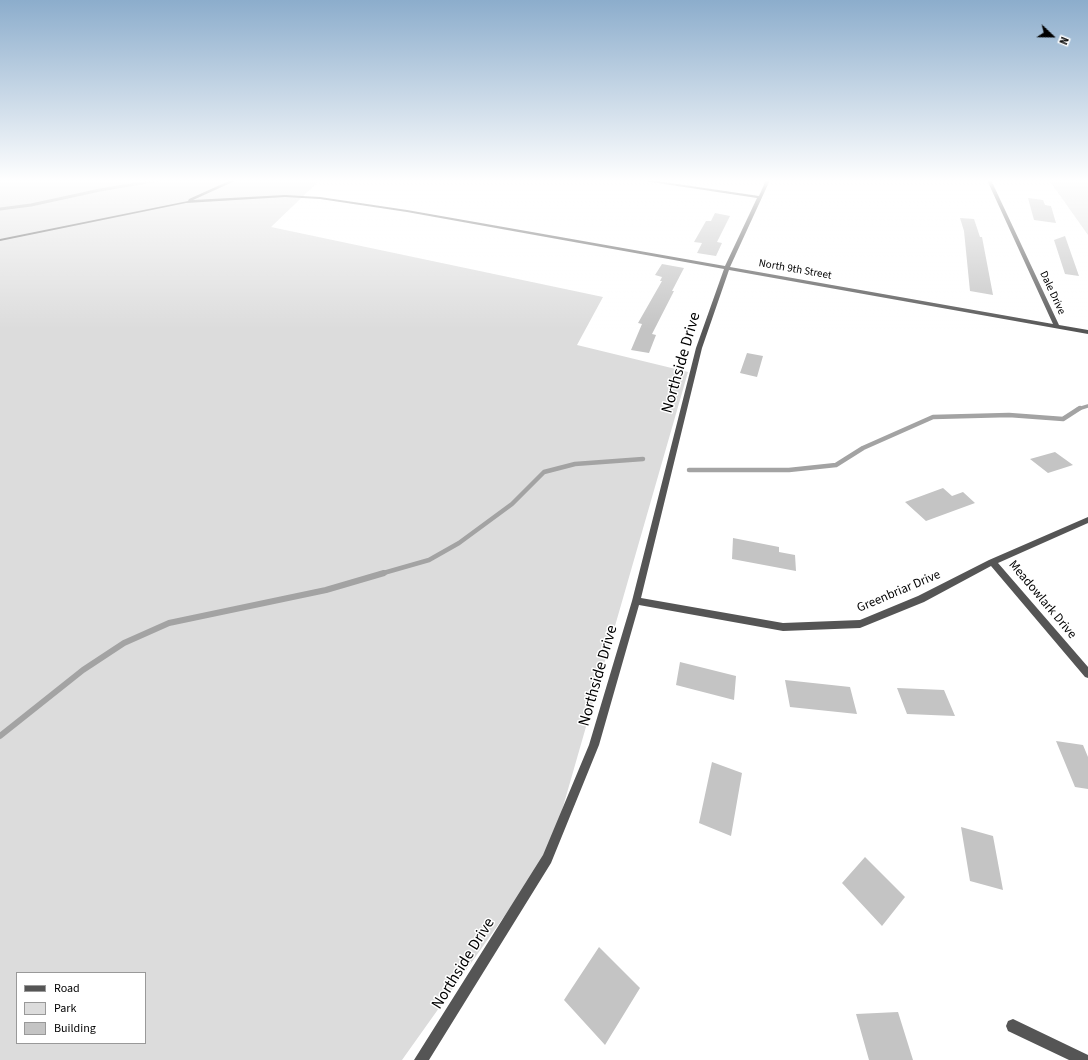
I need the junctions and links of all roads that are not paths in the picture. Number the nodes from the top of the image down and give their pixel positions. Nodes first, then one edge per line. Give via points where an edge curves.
1 (52, 229) edge
2 (512, 229) edge
3 (744, 229) edge
4 (1012, 229) edge
5 (0, 240) edge
6 (726, 267) junction
7 (1057, 327) junction
8 (1088, 332) edge
9 (1088, 520) edge
10 (992, 562) junction
11 (636, 601) junction
12 (1088, 674) edge
13 (1013, 1026) dead end
14 (421, 1060) edge
15 (1084, 1060) edge

1 - 5 street, North 9th Street
2 - 6 street, North 9th Street
3 - 6 street, Northside Drive
4 - 7 street, Dale Drive
6 - 7 street, North 9th Street
6 - 11 street, Northside Drive via 699,348
7 - 8 street, North 9th Street
9 - 10 street, Greenbriar Drive
10 - 11 street, Greenbriar Drive via 921,599 860,624 783,627
10 - 12 street, Meadowlark Drive
11 - 14 street, Northside Drive via 594,745 547,859
13 - 15 street

